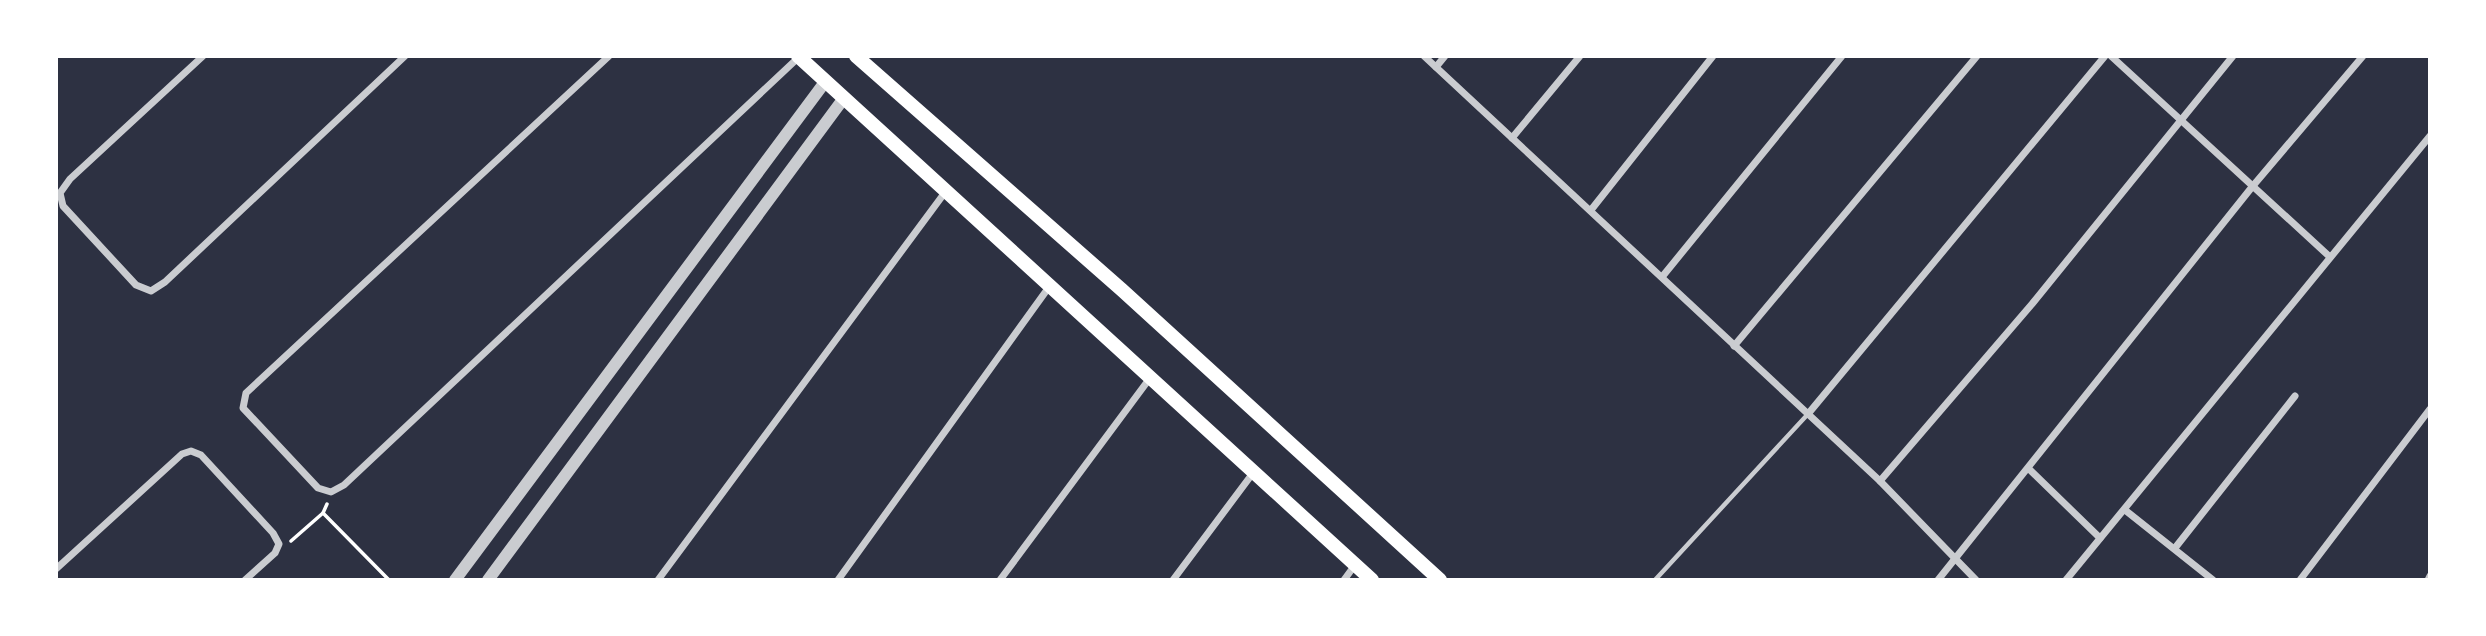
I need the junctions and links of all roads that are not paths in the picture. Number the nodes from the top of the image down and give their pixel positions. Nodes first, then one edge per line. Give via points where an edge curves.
1 (203, 56) edge
2 (405, 56) edge
3 (609, 56) edge
4 (798, 56) edge
5 (856, 56) edge
6 (1424, 56) edge
7 (1445, 56) edge
8 (1580, 56) edge
9 (1713, 56) edge
10 (1842, 56) edge
11 (1977, 56) edge
12 (2105, 56) edge
13 (2111, 56) edge
14 (2233, 56) edge
15 (2363, 56) edge
16 (1436, 67) junction
17 (825, 82) junction
18 (844, 98) junction
19 (2180, 121) junction
20 (2430, 136) edge
21 (1512, 138) junction
22 (2252, 187) junction
23 (946, 191) junction
24 (1591, 210) junction
25 (2330, 257) junction
26 (1662, 277) junction
27 (1049, 287) junction
28 (1734, 346) junction
29 (1150, 378) junction
30 (2295, 397) dead end
31 (2430, 410) edge
32 (1808, 414) junction
33 (2029, 469) junction
34 (1253, 473) junction
35 (1880, 481) junction
36 (2124, 510) junction
37 (2100, 537) junction
38 (2175, 548) junction
39 (1955, 560) junction
40 (1355, 565) junction
41 (56, 569) edge
42 (491, 579) edge
43 (245, 580) edge
44 (455, 580) edge
45 (659, 580) edge
46 (838, 580) edge
47 (1000, 580) edge
48 (1173, 580) edge
49 (1344, 580) edge
50 (1372, 580) edge
51 (1440, 580) edge
52 (1655, 580) edge
53 (1938, 580) edge
54 (1976, 580) edge
55 (2066, 580) edge
56 (2213, 580) edge
57 (2300, 580) edge

1 - 2 street via 69,179 60,193 64,206 136,285 150,291 165,282
3 - 4 street via 246,393 243,408 318,488 331,492 345,485
4 - 17 main road
5 - 51 main road
6 - 16 street
7 - 16 street
8 - 21 street
9 - 24 street
10 - 26 street
11 - 28 street
12 - 32 street
13 - 19 street
14 - 19 street
15 - 22 street
16 - 21 street
17 - 18 main road
17 - 44 street
18 - 23 main road
18 - 42 street
19 - 22 street
19 - 35 street
20 - 25 street
21 - 24 street
22 - 25 street
22 - 33 street
23 - 27 main road
23 - 45 street
24 - 26 street
25 - 36 street
26 - 28 street
27 - 29 main road
27 - 46 street
28 - 32 street
29 - 34 main road
29 - 47 street
30 - 38 street
31 - 57 street
32 - 35 street
32 - 52 lane
33 - 37 street
33 - 39 street
34 - 40 main road
34 - 48 street
35 - 39 street
36 - 37 street
36 - 38 street
37 - 55 street
38 - 56 street
39 - 53 street
39 - 54 street
40 - 49 street
40 - 50 main road
41 - 43 street via 182,454 191,451 201,455 279,544

